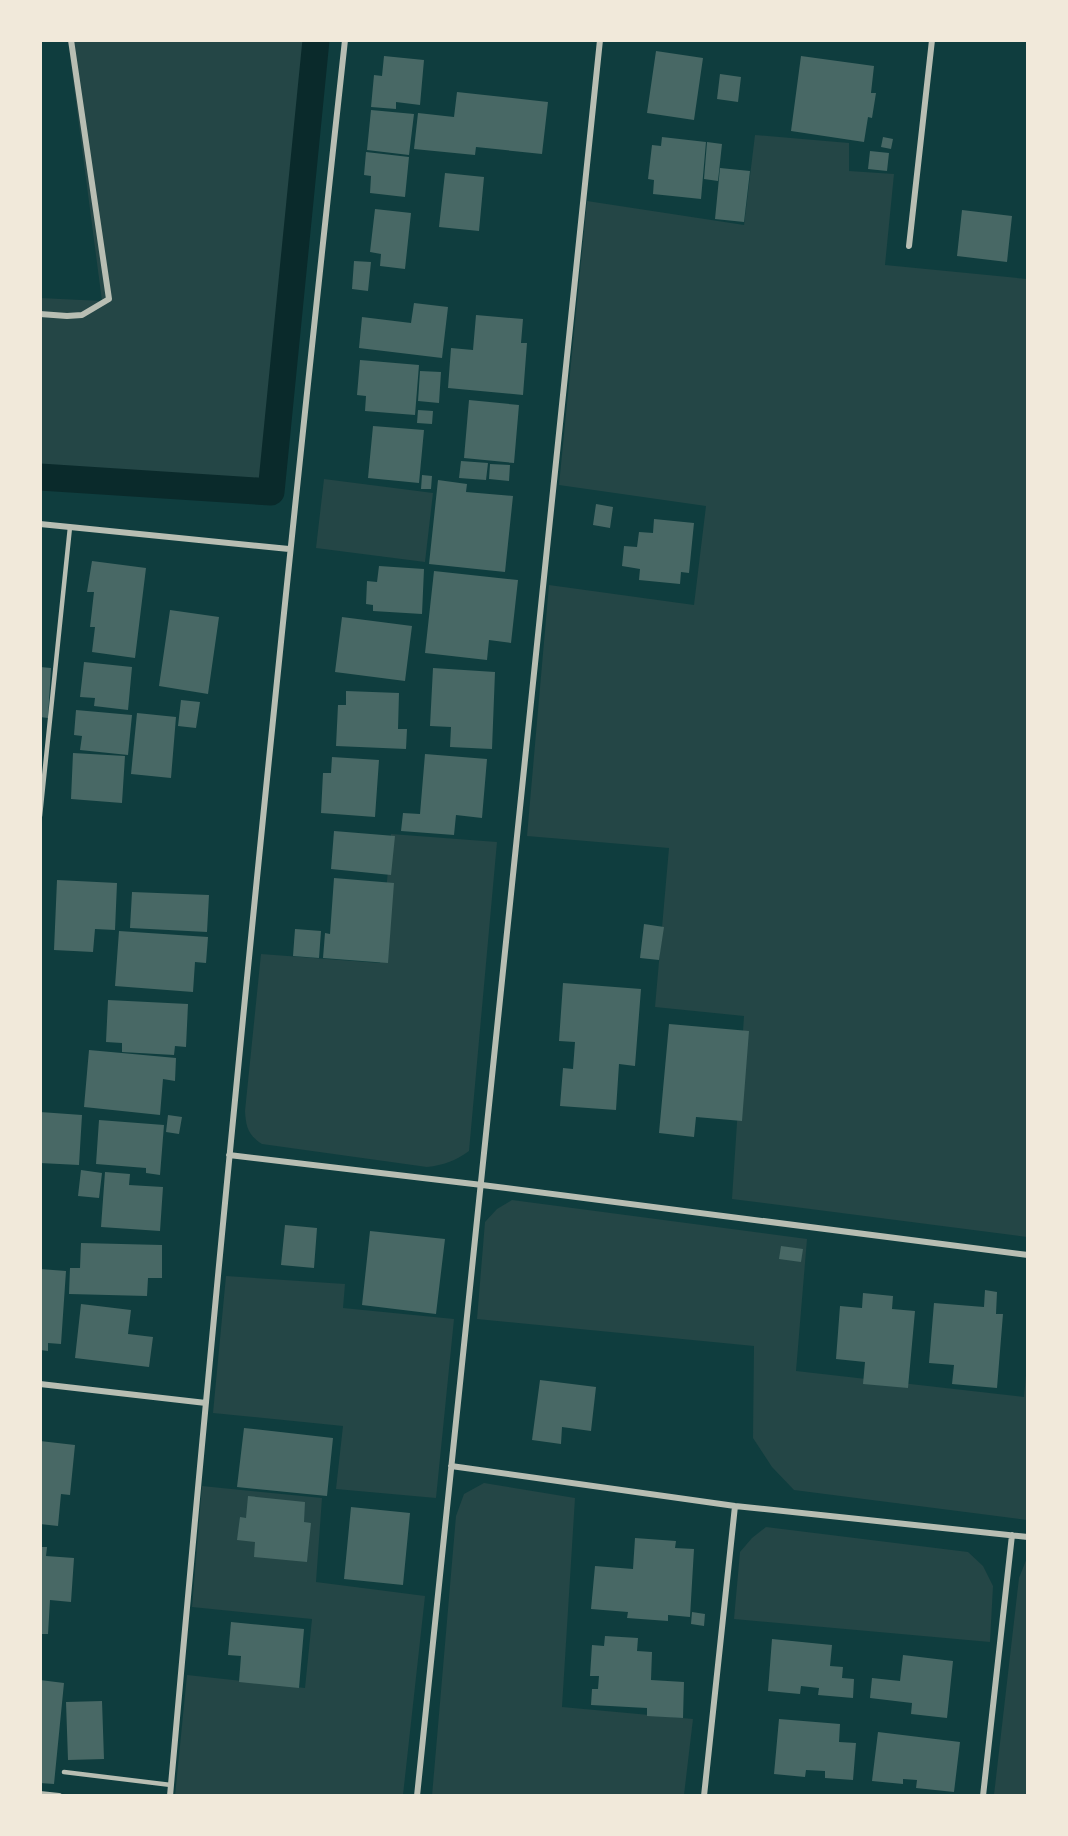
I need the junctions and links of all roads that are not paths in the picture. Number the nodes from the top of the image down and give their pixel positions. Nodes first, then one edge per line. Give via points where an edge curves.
1 (71, 40) edge
2 (345, 40) edge
3 (600, 40) edge
4 (932, 40) edge
5 (909, 246) dead end
6 (40, 314) edge
7 (40, 524) edge
8 (70, 527) junction
9 (290, 549) junction
10 (40, 816) edge
11 (229, 1155) junction
12 (482, 1185) junction
13 (1028, 1255) edge
14 (40, 1384) edge
15 (206, 1403) junction
16 (451, 1466) junction
17 (735, 1506) junction
18 (1012, 1535) junction
19 (1028, 1537) edge
20 (64, 1772) dead end
21 (171, 1785) junction
22 (40, 1794) edge
23 (59, 1796) edge
24 (170, 1796) edge
25 (417, 1796) edge
26 (704, 1796) edge
27 (982, 1796) edge

1 - 6 street via 109,299 82,315
2 - 9 street
3 - 12 street
4 - 5 street
7 - 8 street
8 - 9 street
8 - 10 lane
9 - 11 street
11 - 12 street
11 - 15 street
12 - 13 street
12 - 16 street
14 - 15 street
15 - 21 street
16 - 17 street
16 - 25 street
17 - 18 street
17 - 26 street
18 - 19 street
18 - 27 street
20 - 21 lane
21 - 24 street
22 - 23 street

